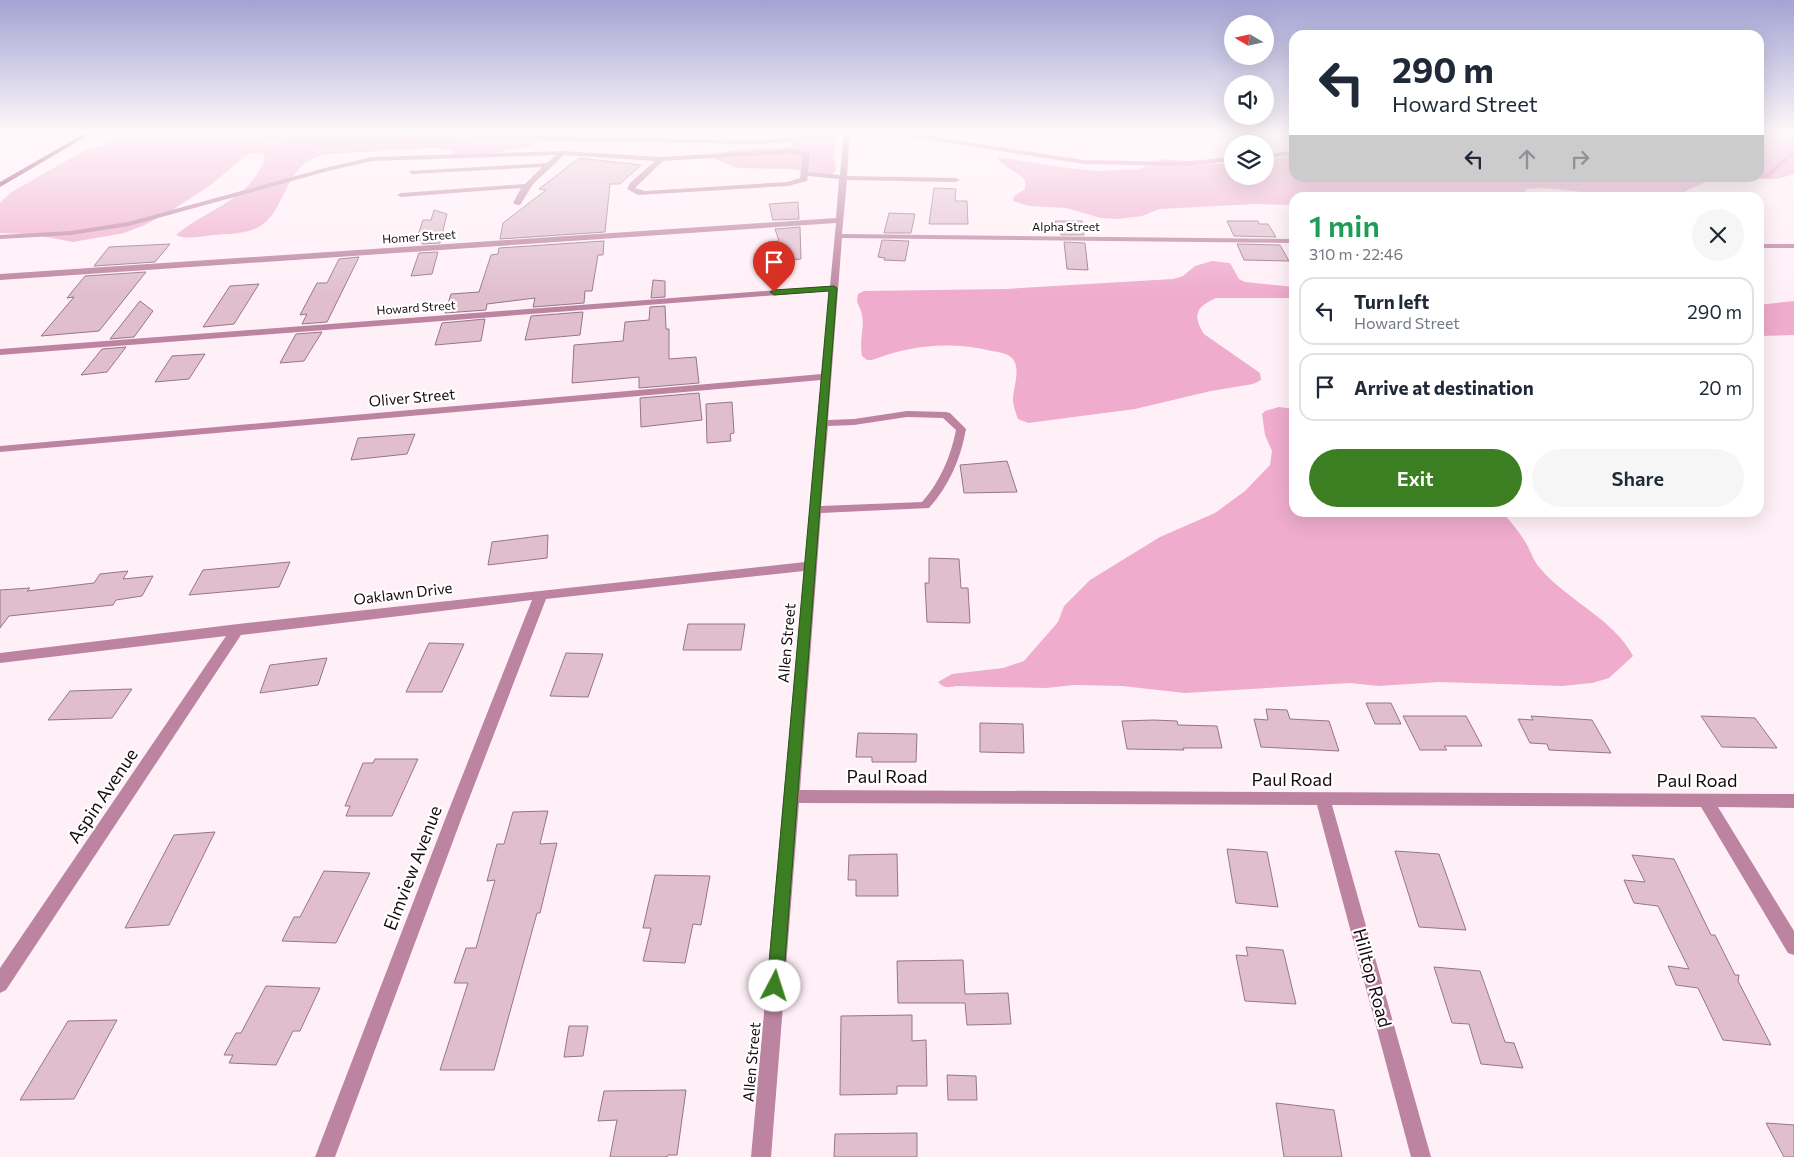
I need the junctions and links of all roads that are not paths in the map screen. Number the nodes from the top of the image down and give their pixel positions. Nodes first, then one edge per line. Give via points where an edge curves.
1 (265, 186) edge
2 (526, 186) joint
3 (632, 186) edge
4 (756, 186) edge
5 (842, 186) edge
6 (401, 195) dead end
7 (517, 203) dead end
8 (840, 220) junction
9 (838, 236) junction
10 (0, 237) edge
11 (1289, 241) edge
12 (1764, 246) edge
13 (1794, 246) edge
14 (0, 277) edge
15 (834, 288) junction
16 (0, 352) edge
17 (826, 377) junction
18 (822, 423) junction
19 (0, 449) edge
20 (815, 510) junction
21 (810, 566) junction
22 (541, 594) junction
23 (238, 630) junction
24 (0, 658) edge
25 (790, 796) junction
26 (1323, 800) junction
27 (1706, 801) junction
28 (1794, 801) edge
29 (1794, 947) edge
30 (0, 984) edge
31 (325, 1157) edge
32 (761, 1157) edge
33 (1421, 1157) edge

1 - 10 street via 129,224 71,233
2 - 6 street
2 - 7 street
3 - 4 street via 633,191 644,193
5 - 8 street, Allen Street
8 - 9 street, Allen Street
8 - 14 street, Homer Street
9 - 11 street, Alpha Street
9 - 15 street, Allen Street
12 - 13 street
15 - 16 street, Howard Street
15 - 17 street, Allen Street
17 - 18 street, Allen Street
17 - 19 street, Oliver Street
18 - 20 street, Allen Street
18 - 20 street via 907,414 946,415 961,429 958,446 939,490 925,505
20 - 21 street, Allen Street
21 - 22 street, Oaklawn Drive
21 - 25 street, Allen Street
22 - 23 street, Oaklawn Drive
22 - 31 street, Elmview Avenue
23 - 24 street, Oaklawn Drive
23 - 30 street, Aspin Avenue
25 - 26 street, Paul Road
25 - 32 street, Allen Street
26 - 27 street, Paul Road
26 - 33 street, Hilltop Road
27 - 28 street, Paul Road
27 - 29 street

